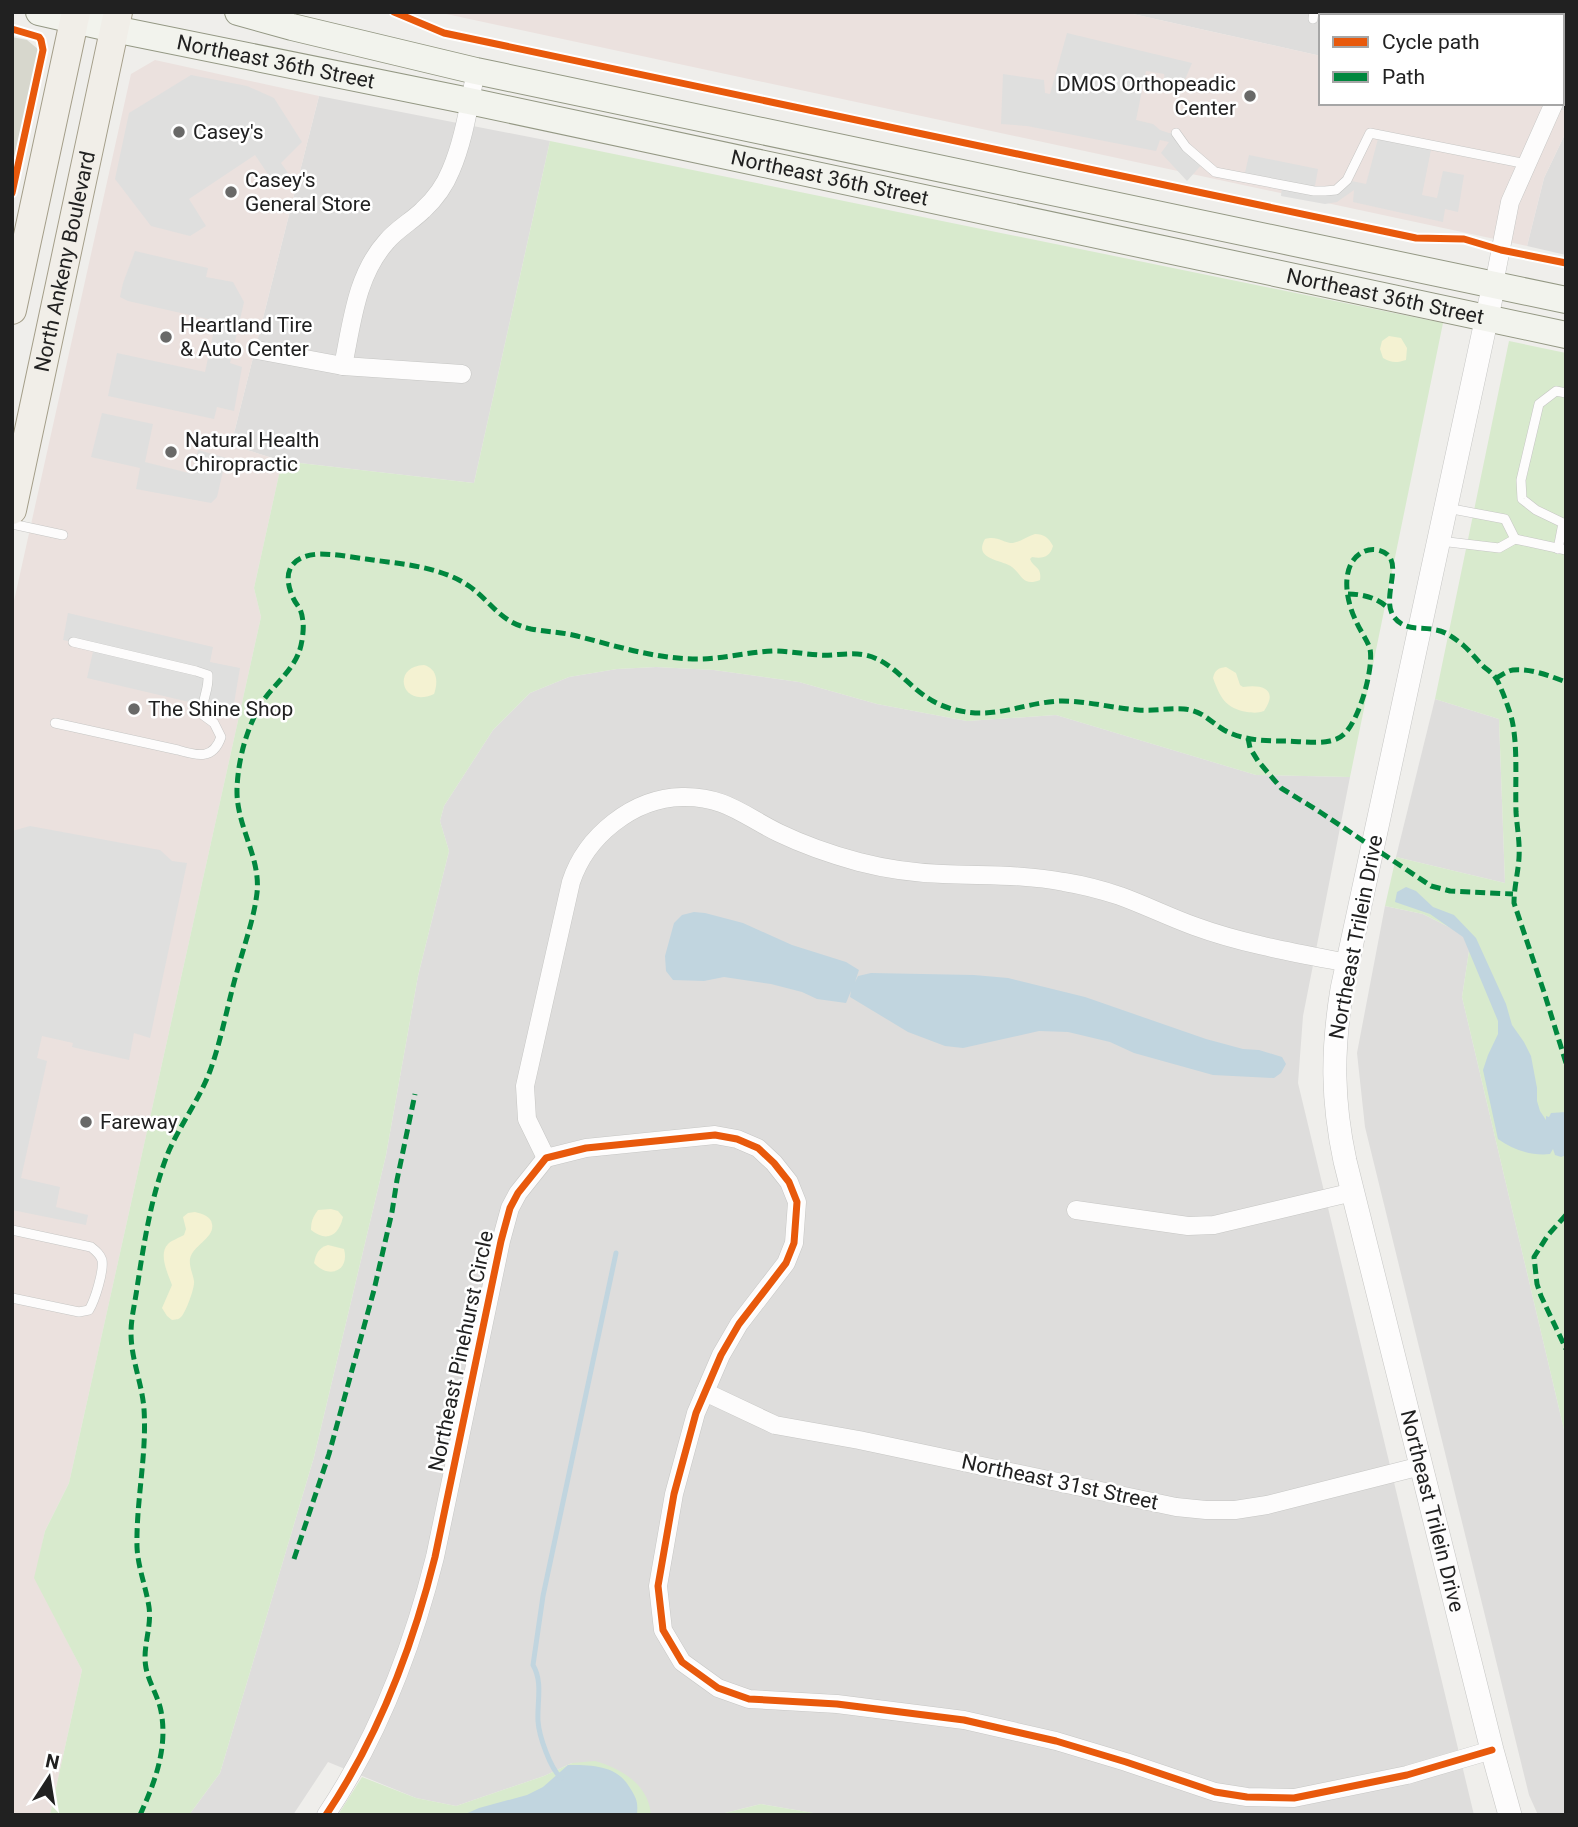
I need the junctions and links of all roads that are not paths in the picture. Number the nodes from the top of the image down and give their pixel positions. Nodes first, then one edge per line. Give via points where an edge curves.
1 (39, 12) edge
2 (238, 12) edge
3 (1561, 12) edge
4 (1566, 15) edge
5 (95, 20) edge
6 (476, 71) junction
7 (470, 101) junction
8 (1553, 105) edge
9 (1176, 133) dead end
10 (1527, 164) junction
11 (1494, 284) junction
12 (1566, 300) edge
13 (12, 310) edge
14 (1486, 318) junction
15 (1566, 335) edge
16 (257, 350) dead end
17 (343, 366) junction
18 (461, 374) dead end
19 (1566, 393) edge
20 (1446, 508) junction
21 (12, 510) edge
22 (12, 524) edge
23 (62, 535) dead end
24 (1515, 539) junction
25 (1438, 541) junction
26 (1562, 549) edge
27 (72, 642) dead end
28 (55, 723) dead end
29 (1348, 964) junction
30 (545, 1158) junction
31 (1353, 1192) junction
32 (1076, 1210) dead end
33 (12, 1230) edge
34 (12, 1298) edge
35 (705, 1392) junction
36 (1421, 1466) junction
37 (1492, 1750) junction
38 (326, 1815) edge
39 (1510, 1815) edge

1 - 5 main road, Northeast 36th Street
2 - 6 main road, Northeast 36th Street
3 - 4 street
5 - 7 main road, Northeast 36th Street
5 - 13 main road, North Ankeny Boulevard
5 - 21 main road, North Ankeny Boulevard
6 - 7 street
6 - 11 main road, Northeast 36th Street
7 - 14 main road, Northeast 36th Street
7 - 17 street via 451,171 438,193 373,258 363,279
8 - 10 street, Northeast Trilein Drive
9 - 10 lane via 1215,172 1314,191 1336,190 1347,180 1370,132
10 - 11 street, Northeast Trilein Drive via 1510,202
11 - 12 main road, Northeast 36th Street
11 - 14 street, Northeast Trilein Drive
14 - 15 main road, Northeast 36th Street
14 - 20 street, Northeast Trilein Drive
16 - 17 street
17 - 18 street
19 - 26 lane via 1556,391 1539,404 1521,480 1522,499 1563,523
20 - 24 lane via 1505,519
20 - 25 street, Northeast Trilein Drive
22 - 23 lane
24 - 25 lane via 1499,548
24 - 26 lane
25 - 29 street, Northeast Trilein Drive
27 - 28 lane via 208,675 203,715 221,737 210,754 195,755
29 - 30 street via 1231,938 1085,886 1022,875 941,874 877,866 780,833 718,801 657,800 620,818 594,840 571,881 525,1086 527,1119
29 - 31 street, Northeast Trilein Drive via 1334,1072 1339,1133
30 - 35 street via 586,1148 715,1135 758,1148 789,1182 797,1202 794,1243 786,1263 738,1324
30 - 38 street, Northeast Pinehurst Circle via 510,1208 435,1558 412,1640 361,1758
31 - 32 street via 1214,1225 1188,1226
31 - 36 street, Northeast Trilein Drive
33 - 34 lane via 91,1247 102,1262 89,1310 79,1312
35 - 36 street, Northeast 31st Street via 775,1425 1176,1507 1235,1510 1267,1505
35 - 37 street via 674,1494 658,1586 663,1629 682,1662 718,1688 749,1699 964,1720 1056,1741 1215,1793 1247,1797 1294,1798 1407,1775
36 - 37 street, Northeast Trilein Drive
37 - 39 street, Northeast Trilein Drive

